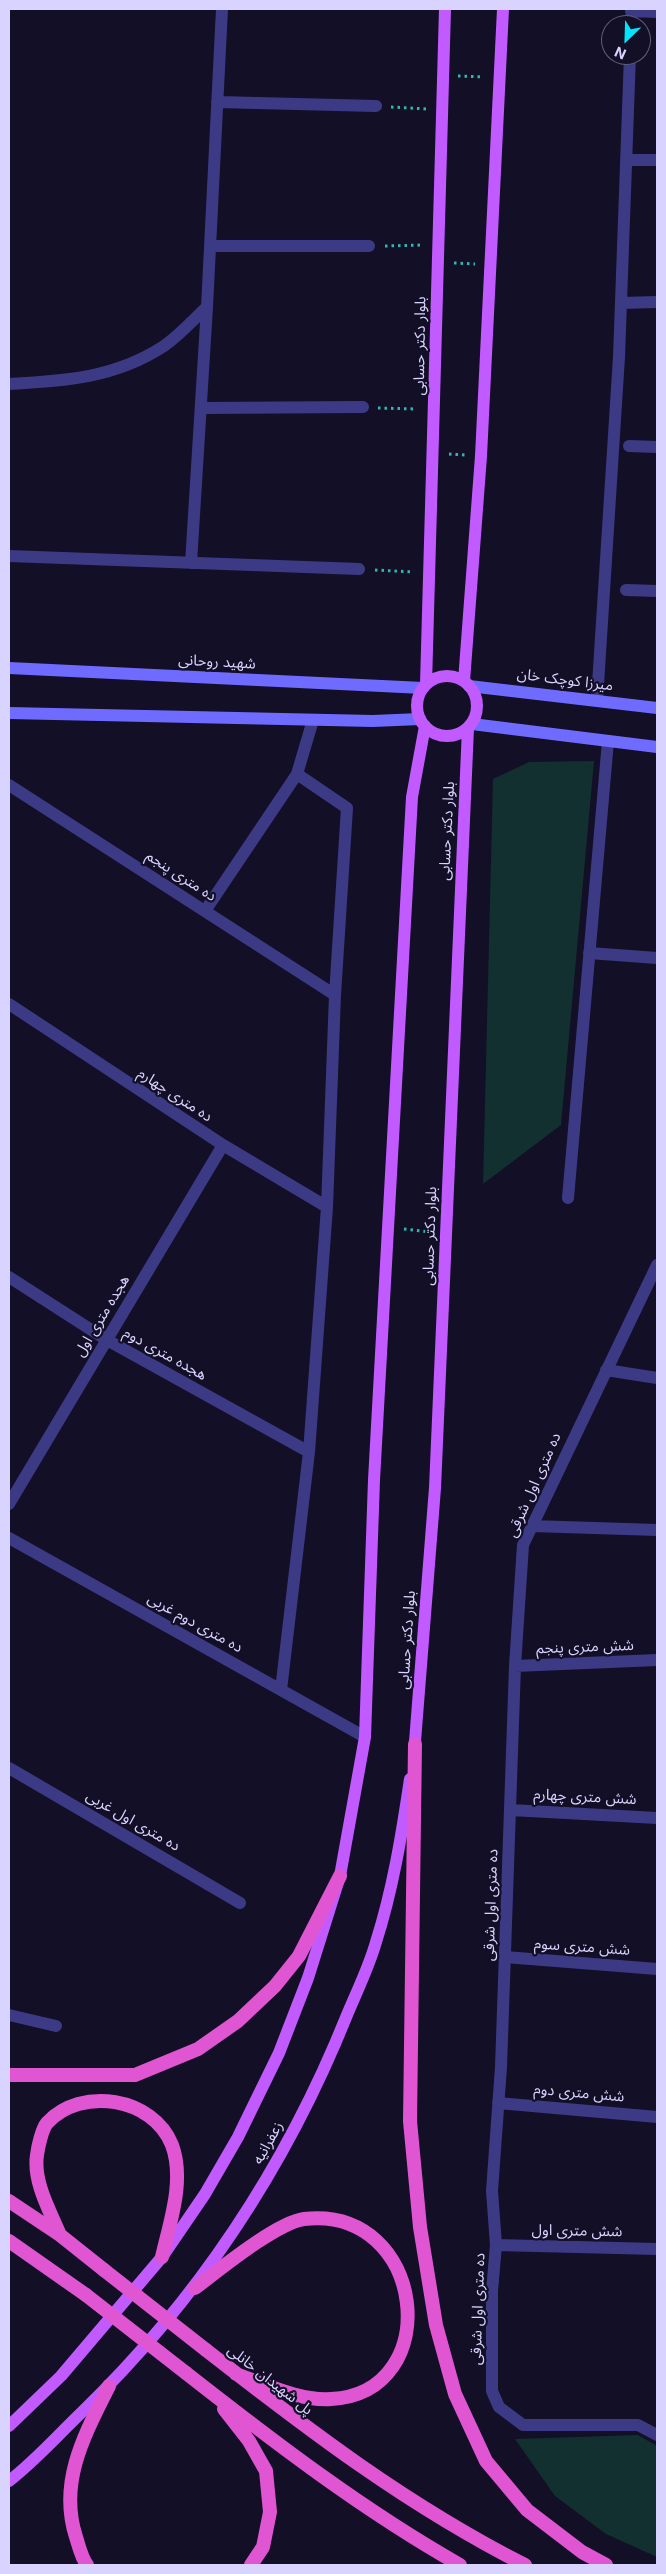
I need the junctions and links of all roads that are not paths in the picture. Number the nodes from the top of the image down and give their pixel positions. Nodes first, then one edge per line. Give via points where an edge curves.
1 (222, 9) edge
2 (445, 9) edge
3 (503, 9) edge
4 (632, 10) edge
5 (657, 12) edge
6 (630, 65) edge
7 (217, 102) junction
8 (376, 106) road end
9 (626, 160) junction
10 (657, 160) edge
11 (210, 246) junction
12 (369, 246) road end
13 (657, 302) edge
14 (621, 303) junction
15 (207, 307) junction
16 (9, 384) edge
17 (363, 407) road end
18 (201, 408) junction
19 (629, 446) dead end
20 (657, 447) edge
21 (9, 556) edge
22 (191, 563) junction
23 (359, 569) road end
24 (626, 590) dead end
25 (657, 590) edge
26 (9, 668) edge
27 (467, 684) junction
28 (425, 686) junction
29 (597, 700) junction
30 (657, 708) edge
31 (9, 713) edge
32 (314, 720) junction
33 (423, 722) junction
34 (470, 726) junction
35 (608, 741) junction
36 (657, 747) edge
37 (297, 774) junction
38 (9, 785) edge
39 (205, 911) junction
40 (589, 953) junction
41 (657, 958) edge
42 (335, 995) junction
43 (9, 1004) edge
44 (223, 1145) junction
45 (568, 1198) dead end
46 (327, 1207) junction
47 (657, 1265) edge
48 (9, 1277) edge
49 (107, 1340) junction
50 (606, 1370) junction
51 (657, 1378) edge
52 (309, 1452) junction
53 (9, 1504) edge
54 (532, 1526) junction
55 (657, 1530) edge
56 (9, 1538) edge
57 (657, 1660) edge
58 (515, 1666) junction
59 (281, 1690) junction
60 (365, 1737) junction
61 (415, 1744) junction
62 (9, 1768) edge
63 (511, 1810) junction
64 (657, 1818) edge
65 (340, 1876) junction
66 (240, 1903) dead end
67 (505, 1957) junction
68 (657, 1969) edge
69 (9, 2015) edge
70 (56, 2026) dead end
71 (9, 2074) edge
72 (498, 2103) junction
73 (657, 2117) edge
74 (9, 2201) edge
75 (60, 2235) junction
76 (9, 2241) edge
77 (496, 2245) junction
78 (657, 2249) edge
79 (162, 2257) junction
80 (195, 2288) junction
81 (236, 2374) junction
82 (109, 2386) junction
83 (211, 2393) junction
84 (9, 2426) edge
85 (657, 2435) edge
86 (9, 2481) edge
87 (87, 2565) edge
88 (251, 2565) edge
89 (460, 2565) edge
90 (525, 2565) edge
91 (606, 2565) edge

1 - 7 street
2 - 28 main road, بلوار دکتر حسابی
3 - 27 main road
4 - 5 street
6 - 9 street
7 - 8 street
7 - 11 street
9 - 10 street
9 - 14 street
11 - 12 street
11 - 15 street
13 - 14 street
14 - 29 street
15 - 16 street via 166,345 136,362 74,380
15 - 18 street
17 - 18 street
18 - 22 street
19 - 20 street
21 - 22 street
22 - 23 street
24 - 25 street
26 - 28 main road, شهید روحانی
27 - 28 main road via 452,676 442,676
27 - 29 main road, میرزا کوچک خان
27 - 34 main road via 478,704
28 - 33 main road via 417,703
29 - 30 main road, میرزا کوچک خان
31 - 32 main road
32 - 33 main road
32 - 37 street
33 - 34 main road via 437,734 447,736 456,735
33 - 60 main road via 412,797 374,1480
34 - 35 main road
34 - 61 main road, بلوار دکتر حسابی via 435,1488
35 - 36 main road
35 - 40 street
37 - 39 street
37 - 42 street via 347,808
38 - 39 street, ده متری پنجم
39 - 42 street, ده متری پنجم
40 - 41 street
40 - 45 street
42 - 46 street
43 - 44 street, ده متری چهارم
44 - 46 street, ده متری چهارم
44 - 49 street, هجده متری اول
46 - 52 street
47 - 50 street, ده متری اول شرقی
48 - 49 street, هجده متری دوم
49 - 52 street, هجده متری دوم
49 - 53 street, هجده متری اول
50 - 51 street
50 - 54 street, ده متری اول شرقی
52 - 59 street
54 - 55 street
54 - 58 street, ده متری اول شرقی via 523,1545
56 - 59 street, ده متری دوم غربی
57 - 58 street, شش متری پنجم
58 - 63 street, ده متری اول شرقی
59 - 60 street, ده متری دوم غربی
60 - 65 main road, زعفرانیه
61 - 80 main road, زعفرانیه via 403,1828 379,1932 341,2031 323,2074 279,2159 243,2219
61 - 91 highway via 410,2121 420,2227 436,2325 455,2394 486,2461 527,2510 582,2552
62 - 66 street, ده متری اول غربی
63 - 64 street, شش متری چهارم
63 - 67 street, ده متری اول شرقی
65 - 71 highway via 299,1956 275,1986 238,2021 198,2049 134,2075
65 - 79 main road, زعفرانیه via 308,1978 278,2053 238,2137 205,2194
67 - 68 street, شش متری سوم
67 - 72 street, ده متری اول شرقی
69 - 70 street
72 - 73 street, شش متری دوم
72 - 77 street, ده متری اول شرقی via 492,2191
74 - 75 highway, پل شهیدان خانلی
75 - 79 highway via 39,2186 36,2156 46,2124 67,2107 97,2100 130,2104 155,2120 172,2144 178,2170
75 - 81 highway, پل شهیدان خانلی, bridge
76 - 83 highway, bridge via 86,2295
77 - 78 street, شش متری اول
77 - 85 street, ده متری اول شرقی via 492,2291 492,2391 499,2407 523,2425 638,2425
79 - 84 main road, زعفرانیه via 61,2376
80 - 81 highway via 267,2235 302,2219 331,2219 358,2226 380,2244 396,2266 406,2288 406,2335 398,2360 380,2381 357,2394 331,2399 303,2397
80 - 82 main road, زعفرانیه
81 - 90 highway, پل شهیدان خانلی via 376,2478
82 - 86 main road, زعفرانیه
82 - 87 highway via 79,2446 69,2488 73,2528
83 - 88 highway via 249,2441 266,2471 270,2512 263,2547
83 - 89 highway via 393,2525

